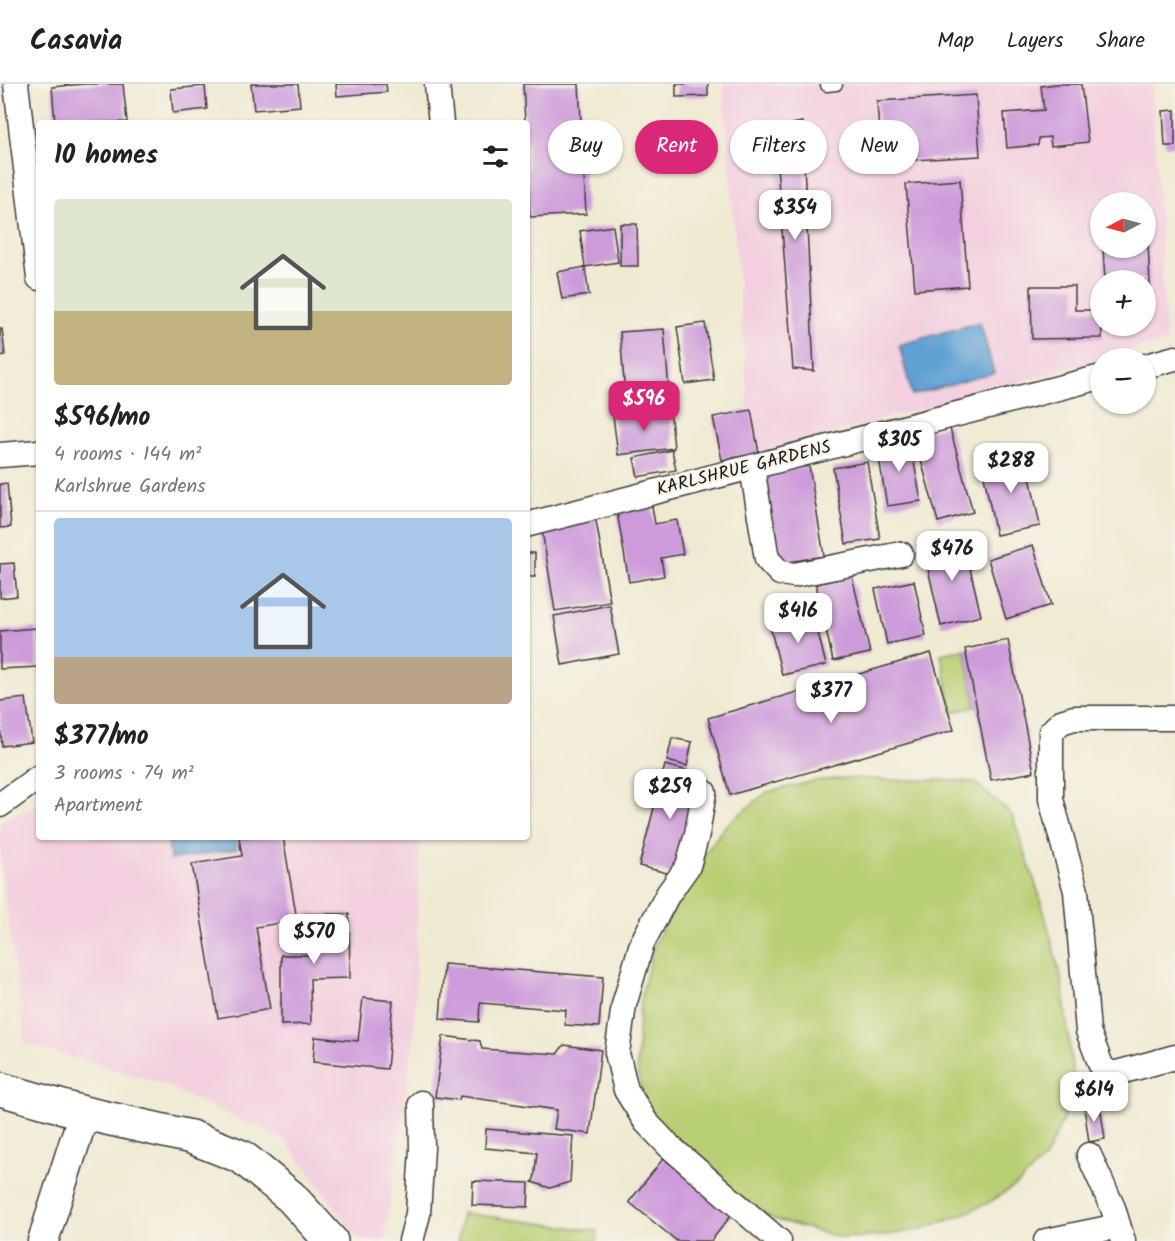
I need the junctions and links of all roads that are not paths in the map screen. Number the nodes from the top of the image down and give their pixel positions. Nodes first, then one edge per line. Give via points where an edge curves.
1 (16, 84) edge
2 (437, 84) edge
3 (441, 120) edge
4 (36, 253) edge
5 (1175, 358) edge
6 (1156, 363) edge
7 (1090, 380) edge
8 (36, 452) edge
9 (0, 455) edge
10 (752, 467) junction
11 (530, 524) edge
12 (902, 554) dead end
13 (1175, 718) edge
14 (36, 779) edge
15 (704, 792) dead end
16 (0, 805) edge
17 (1175, 1057) edge
18 (0, 1089) edge
19 (421, 1103) dead end
20 (84, 1113) junction
21 (1089, 1155) dead end
22 (1121, 1233) edge
23 (43, 1241) edge
24 (331, 1241) edge
25 (411, 1241) edge
26 (779, 1241) edge
27 (1046, 1241) edge

1 - 4 street
2 - 3 street
5 - 6 street
7 - 10 street, KARLSHRUE GARDENS
8 - 9 street
10 - 11 street, KARLSHRUE GARDENS
10 - 12 street via 767,560 780,573 794,575
13 - 17 street via 1074,718 1061,722 1051,732 1051,799 1076,891 1088,1031 1102,1068 1113,1074
14 - 16 street
15 - 26 street via 688,866 642,943 624,1005 617,1053 626,1090 646,1122
18 - 20 main road
19 - 25 street via 418,1214
20 - 23 street
20 - 24 main road via 191,1137 242,1156 291,1197
21 - 22 street
22 - 27 street

